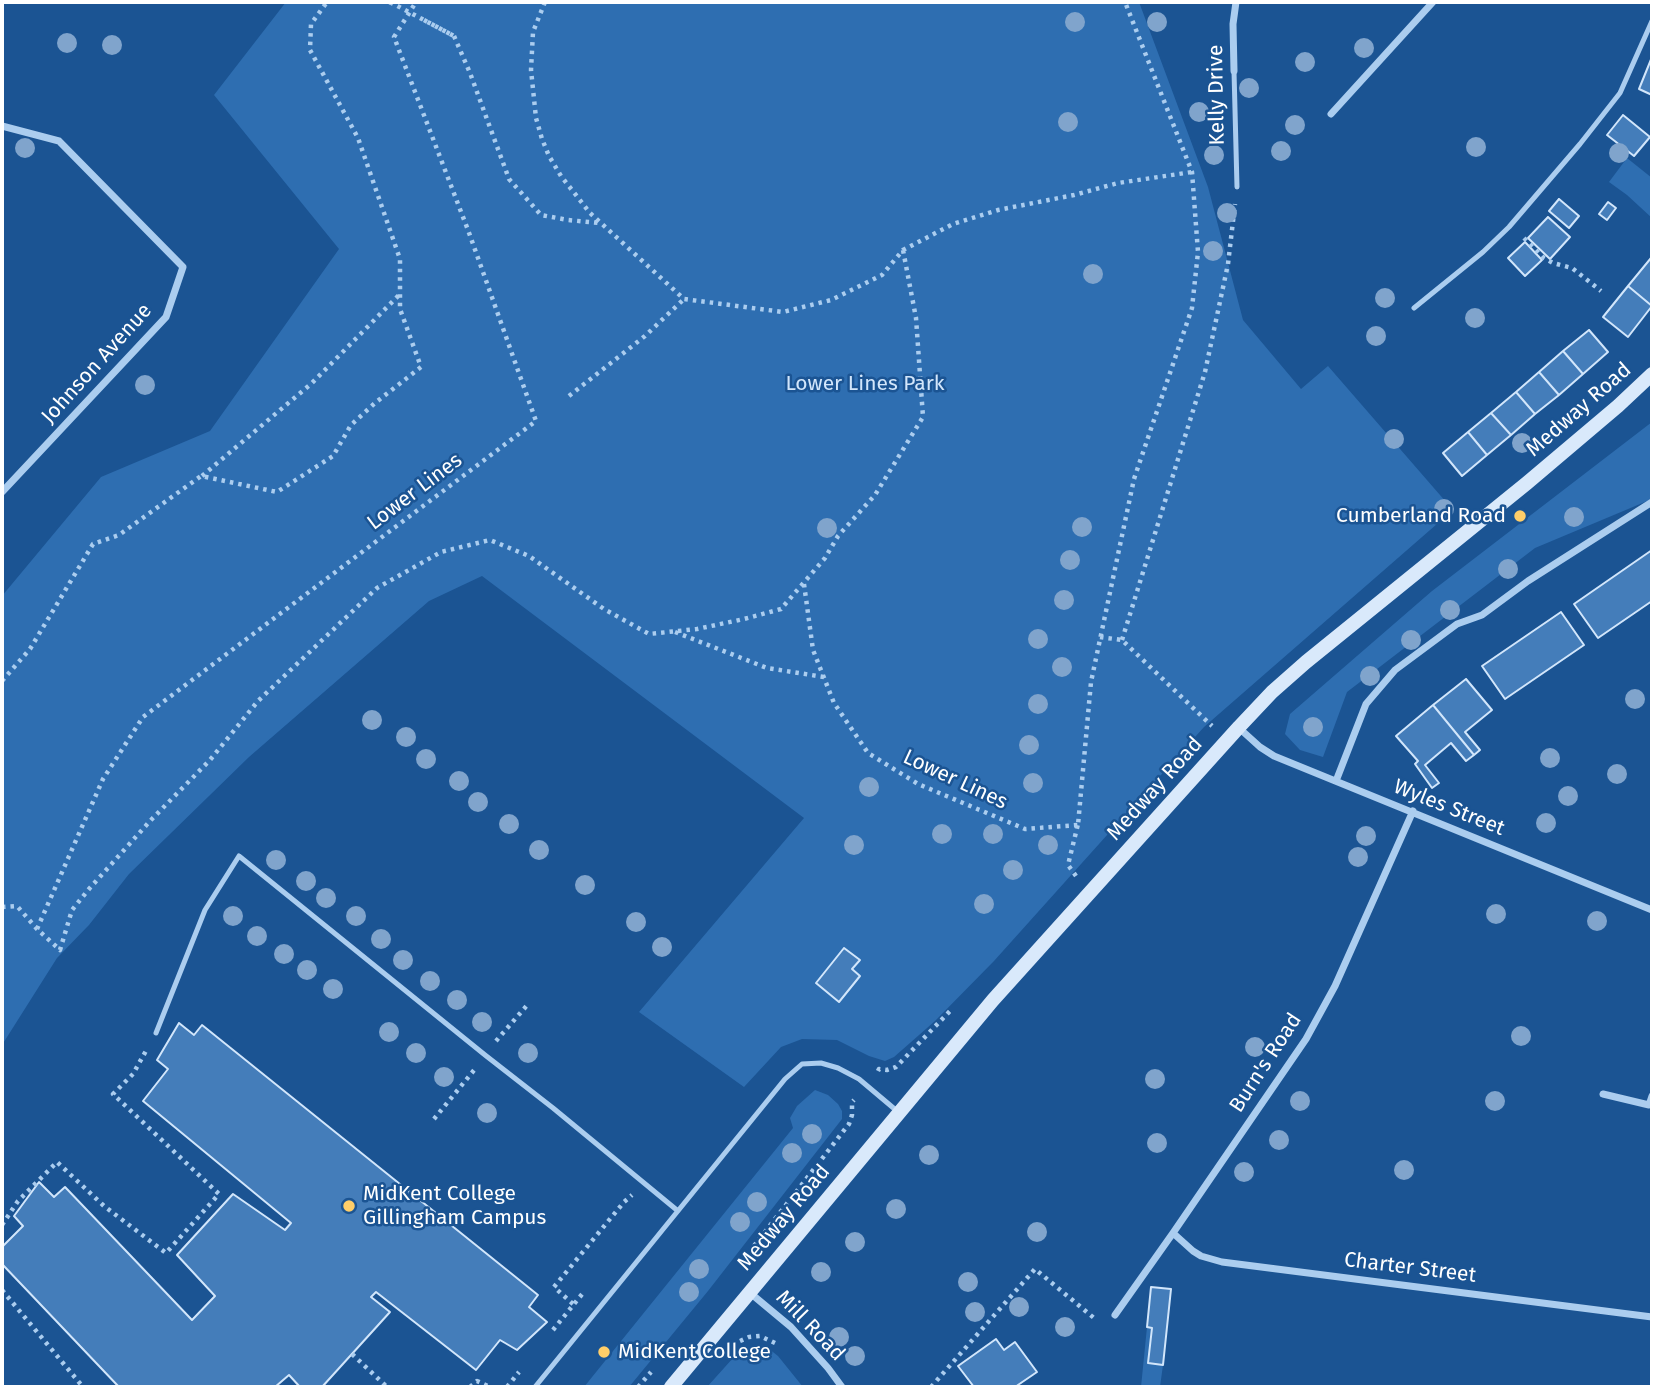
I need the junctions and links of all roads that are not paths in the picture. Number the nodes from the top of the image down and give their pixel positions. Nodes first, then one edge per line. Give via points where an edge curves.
1 (1236, 2) edge
2 (1433, 2) edge
3 (1652, 21) edge
4 (1234, 71) joint
5 (1331, 114) dead end
6 (2, 126) edge
7 (1237, 187) road end
8 (1414, 308) dead end
9 (1652, 374) edge
10 (2, 492) edge
11 (1652, 502) edge
12 (1239, 727) junction
13 (1336, 781) junction
14 (1413, 811) junction
15 (1652, 910) edge
16 (156, 1033) road end
17 (1603, 1094) dead end
18 (1652, 1096) edge
19 (899, 1113) junction
20 (678, 1211) junction
21 (1173, 1233) junction
22 (750, 1292) junction
23 (1115, 1315) road end
24 (1652, 1317) edge
25 (535, 1387) edge
26 (671, 1387) edge
27 (842, 1387) edge

1 - 4 street, Kelly Drive
2 - 5 street
3 - 8 lane via 1620,93 1580,144 1511,225
4 - 7 lane, Kelly Drive
6 - 10 street, Johnson Avenue via 59,141 183,267 166,317
9 - 12 main road, Medway Road via 1306,662
11 - 13 street via 1482,615 1457,624 1395,670 1366,704
12 - 13 street, Wyles Street via 1274,756
12 - 19 main road, Medway Road via 993,1000
13 - 14 street, Wyles Street
14 - 15 street, Wyles Street
14 - 21 street, Burn's Road via 1335,986 1306,1039
16 - 20 lane via 205,910 239,856
17 - 18 street via 1649,1105
19 - 20 lane via 859,1079 838,1068 821,1062 802,1064
19 - 22 main road, Medway Road
20 - 25 lane
21 - 23 street, Burn's Road
21 - 24 street, Charter Street via 1201,1256 1222,1262
22 - 26 main road, Medway Road
22 - 27 street, Mill Road via 791,1327

